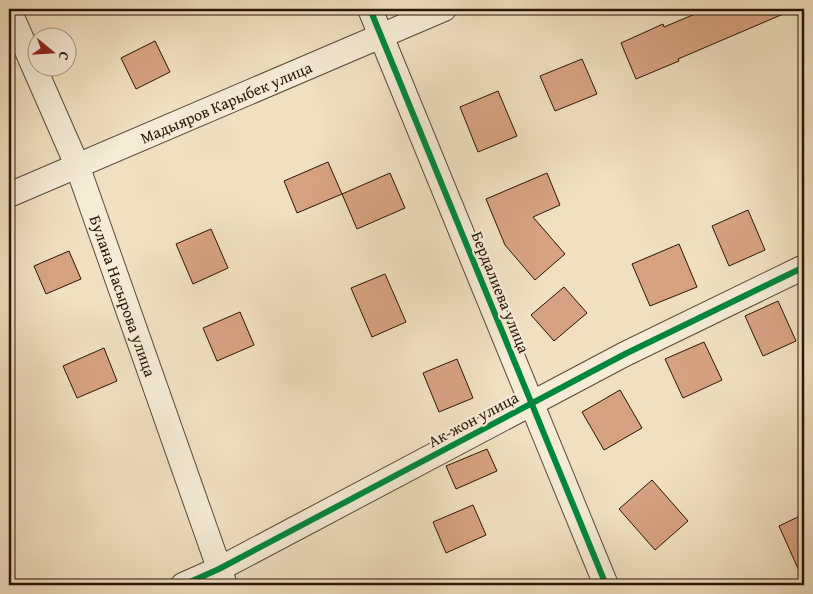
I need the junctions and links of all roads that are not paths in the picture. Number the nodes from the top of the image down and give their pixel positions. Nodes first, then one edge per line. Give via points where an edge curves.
1 (370, 9) edge
2 (444, 9) edge
3 (9, 10) edge
4 (381, 36) junction
5 (77, 165) junction
6 (9, 195) edge
7 (804, 267) edge
8 (532, 404) junction
9 (222, 577) edge
10 (183, 585) edge
11 (606, 585) edge

1 - 4 street, Бердалиева улица
2 - 4 street, Мадыяров Карыбек улица
3 - 5 street, Булана Насырова улица
4 - 5 street, Мадыяров Карыбек улица
4 - 8 street, Бердалиева улица
5 - 6 street, Мадыяров Карыбек улица
5 - 9 street, Булана Насырова улица
7 - 8 street, Ак-жон улица via 625,354
8 - 9 street, Ак-жон улица
8 - 11 street, Бердалиева улица
9 - 10 street, Ак-жон улица

